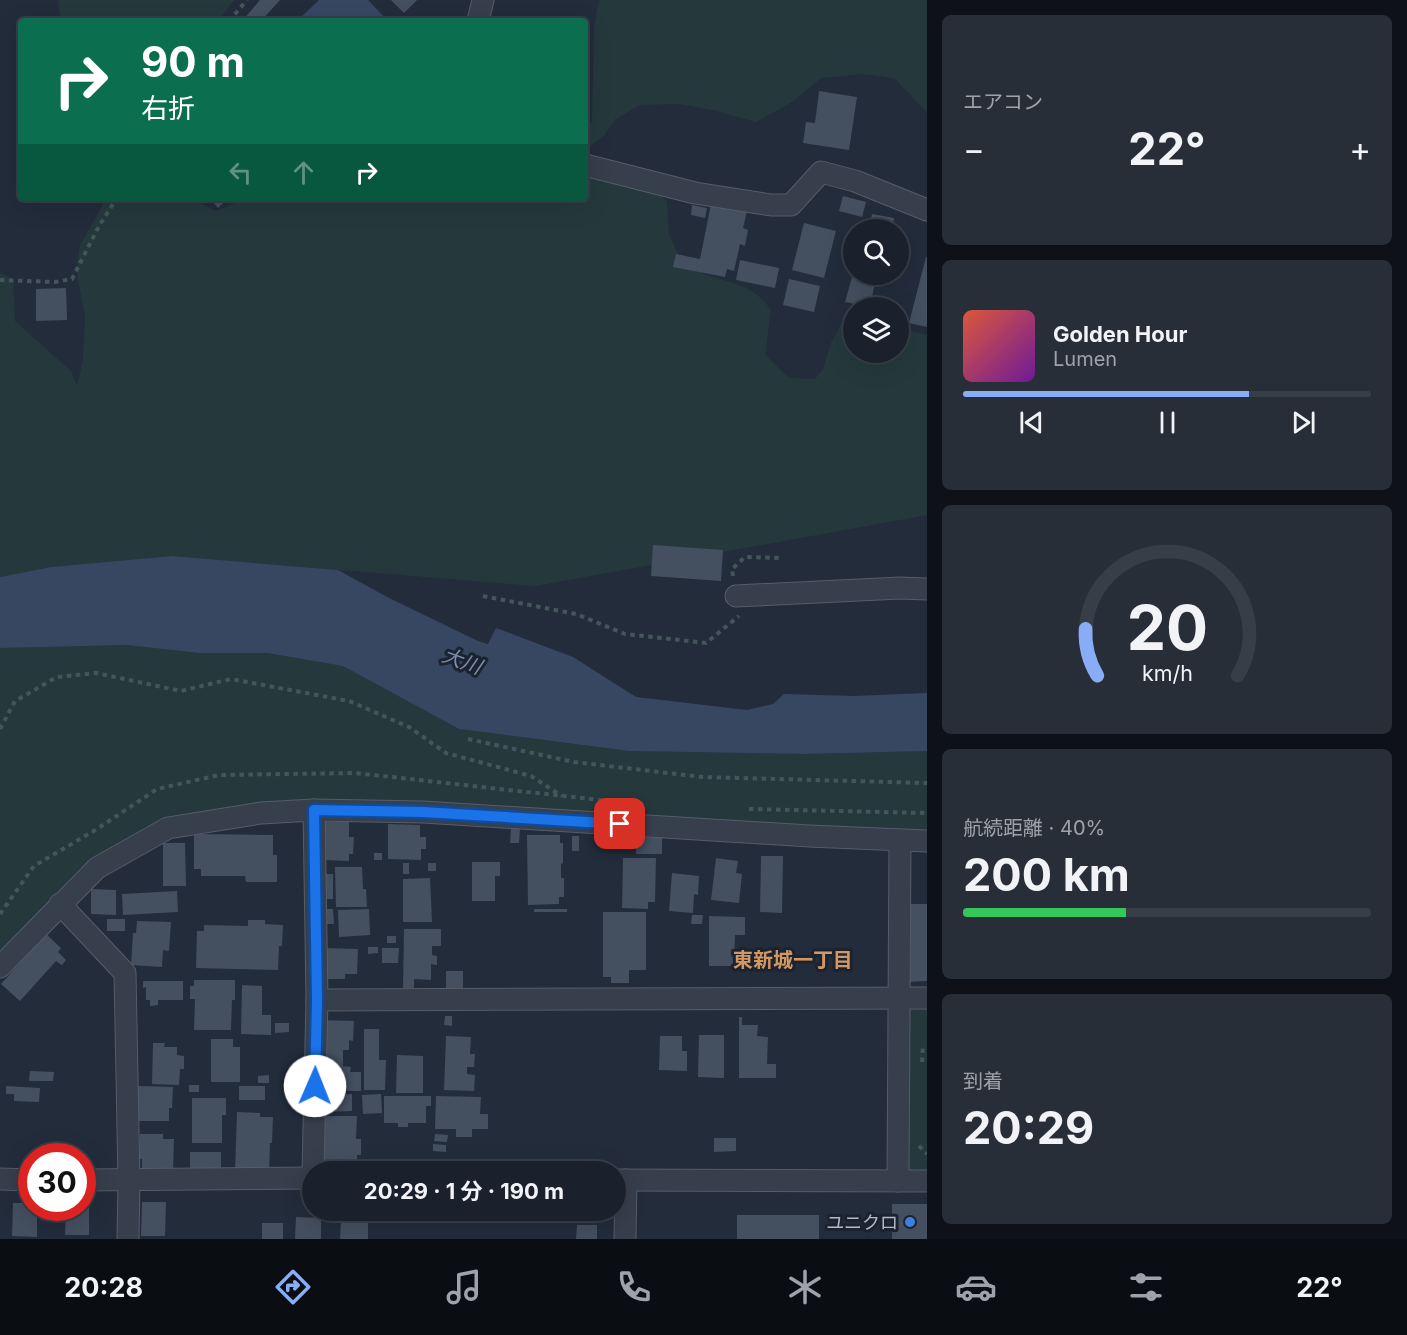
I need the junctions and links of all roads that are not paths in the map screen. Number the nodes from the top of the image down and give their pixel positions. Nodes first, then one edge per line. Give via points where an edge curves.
1 (483, 0) edge
2 (479, 18) edge
3 (588, 166) edge
4 (927, 210) edge
5 (927, 589) edge
6 (736, 596) road end
7 (314, 810) junction
8 (900, 841) junction
9 (927, 841) edge
10 (60, 904) junction
11 (0, 967) edge
12 (899, 998) junction
13 (927, 998) edge
14 (317, 1000) junction
15 (313, 1161) edge
16 (302, 1178) edge
17 (0, 1179) edge
18 (18, 1180) edge
19 (96, 1180) edge
20 (626, 1180) edge
21 (129, 1181) junction
22 (898, 1181) junction
23 (927, 1181) edge
24 (623, 1221) edge
25 (128, 1239) edge
26 (625, 1239) edge

1 - 2 street
3 - 4 street via 695,193 771,205 791,205 821,172 855,181
5 - 6 street
7 - 8 street via 423,812
7 - 10 street via 261,813 168,828 97,868
7 - 14 street
8 - 9 street
8 - 12 street
10 - 11 street
10 - 21 street via 125,973
12 - 13 street
12 - 14 street
12 - 22 street
14 - 15 street
16 - 21 street
17 - 18 street
19 - 21 street
20 - 22 street
21 - 25 street
22 - 23 street
24 - 26 street

